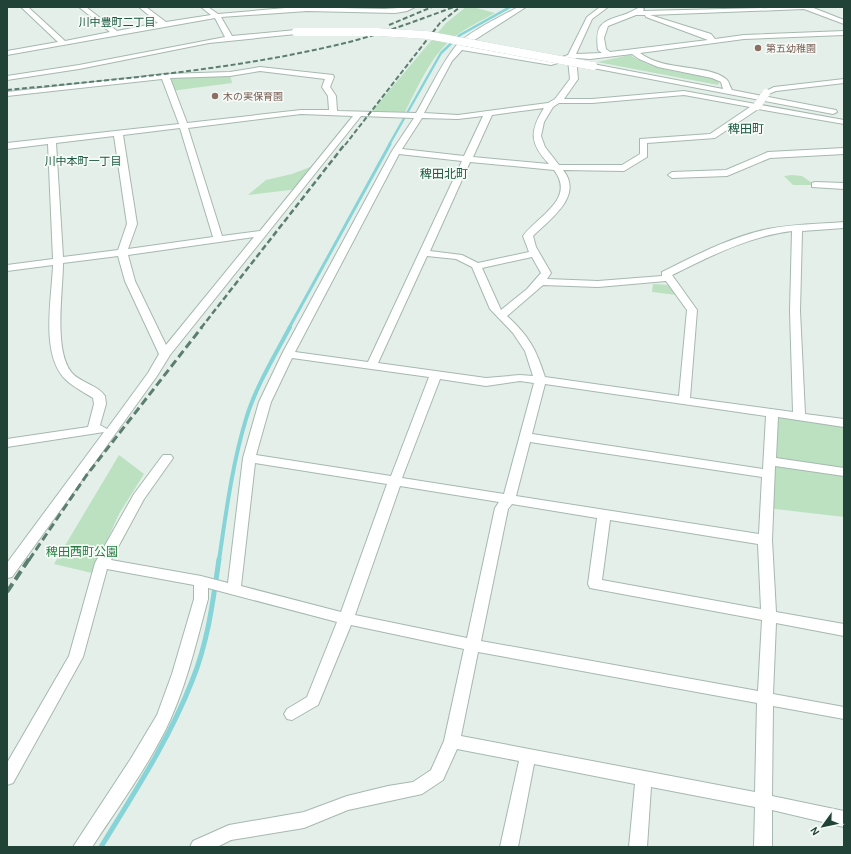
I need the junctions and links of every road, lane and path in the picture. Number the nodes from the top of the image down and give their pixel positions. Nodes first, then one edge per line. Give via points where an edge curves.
1 (24, 7) edge
2 (82, 7) edge
3 (142, 7) edge
4 (204, 7) edge
5 (412, 7) edge
6 (524, 7) edge
7 (605, 7) edge
8 (643, 7) edge
9 (800, 7) edge
10 (805, 7) edge
11 (808, 7) edge
12 (328, 8) edge
13 (268, 9) edge
14 (387, 9) edge
15 (635, 13) junction
16 (217, 16) junction
17 (844, 22) edge
18 (164, 24) junction
19 (844, 33) edge
20 (116, 34) junction
21 (229, 38) junction
22 (714, 41) junction
23 (64, 44) junction
24 (459, 47) junction
25 (633, 51) junction
26 (8, 52) edge
27 (608, 54) junction
28 (572, 56) junction
29 (165, 76) junction
30 (7, 78) edge
31 (844, 81) edge
32 (728, 91) junction
33 (7, 94) edge
34 (558, 101) junction
35 (550, 105) junction
36 (757, 106) junction
37 (333, 113) junction
38 (358, 114) junction
39 (488, 114) junction
40 (844, 114) edge
41 (416, 116) junction
42 (844, 122) edge
43 (183, 124) junction
44 (118, 133) junction
45 (52, 141) junction
46 (7, 146) edge
47 (396, 151) junction
48 (844, 151) edge
49 (467, 158) junction
50 (556, 166) junction
51 (672, 175) dead end
52 (815, 185) dead end
53 (844, 186) edge
54 (844, 225) edge
55 (797, 228) junction
56 (264, 233) junction
57 (218, 239) junction
58 (122, 252) junction
59 (424, 253) junction
60 (533, 254) junction
61 (58, 261) junction
62 (476, 266) junction
63 (7, 268) edge
64 (669, 278) junction
65 (542, 282) junction
66 (501, 316) junction
67 (165, 354) junction
68 (288, 354) junction
69 (372, 365) junction
70 (436, 374) junction
71 (540, 380) junction
72 (684, 400) junction
73 (772, 413) junction
74 (799, 417) junction
75 (844, 423) edge
76 (112, 428) junction
77 (93, 429) junction
78 (525, 437) junction
79 (7, 443) edge
80 (167, 458) dead end
81 (249, 458) junction
82 (769, 461) junction
83 (844, 472) edge
84 (768, 474) junction
85 (395, 481) junction
86 (509, 499) junction
87 (604, 514) junction
88 (765, 540) junction
89 (102, 562) junction
90 (7, 573) edge
91 (204, 581) junction
92 (230, 588) junction
93 (769, 617) junction
94 (346, 619) junction
95 (844, 630) edge
96 (472, 645) junction
97 (765, 698) junction
98 (844, 713) edge
99 (292, 714) dead end
100 (452, 741) junction
101 (528, 755) junction
102 (7, 778) edge
103 (644, 778) junction
104 (763, 801) junction
105 (844, 819) edge
106 (82, 847) edge
107 (199, 847) edge
108 (509, 847) edge
109 (638, 847) edge
110 (763, 847) edge

1 - 23 street
2 - 20 street
3 - 18 street
4 - 16 street
5 - 14 street
6 - 24 street via 488,26
7 - 28 street via 589,18
8 - 15 street
9 - 10 street
9 - 15 street
10 - 11 street
10 - 17 street
12 - 13 street
12 - 14 street
13 - 16 street
15 - 22 street via 708,36
15 - 27 street via 614,20 601,28 599,33 602,50
16 - 18 street
16 - 21 street
18 - 20 street
19 - 22 street via 771,35
20 - 23 street
21 - 30 street
21 - 32 street, bridge via 296,32 377,32 427,36
22 - 25 street
23 - 26 street
24 - 28 street via 551,63
24 - 41 street
25 - 27 street
25 - 32 street via 641,59 652,63 716,76 724,81
27 - 28 street
28 - 34 street via 574,79
29 - 33 street
29 - 37 street via 230,74 260,70 330,77 326,87 334,99
29 - 43 street
31 - 36 street, bridge via 774,89 766,93
32 - 40 street
34 - 35 street
34 - 36 street via 592,101 684,93
35 - 39 street
35 - 50 street via 539,123 536,138 542,152
36 - 42 street
36 - 50 street via 712,136 643,140 644,156 624,168
37 - 38 street
37 - 43 street via 285,114
38 - 41 street
38 - 56 street
39 - 41 street via 458,117
39 - 49 street
41 - 47 street
43 - 44 street
43 - 57 street
44 - 45 street
44 - 58 street via 132,224
45 - 46 street
45 - 61 street
47 - 49 street
47 - 68 street
48 - 51 street via 768,156 727,173
49 - 50 street via 542,167
49 - 59 street
50 - 60 street via 563,177 564,197 528,236
52 - 53 street
54 - 55 street
55 - 64 street via 769,232 721,248 666,274
55 - 74 street via 795,311
56 - 57 street
56 - 67 street
57 - 58 street
58 - 61 street
58 - 67 street via 130,281
59 - 62 street via 465,258
59 - 69 street
60 - 62 street
60 - 65 street via 542,263 546,273
61 - 63 street
61 - 77 street via 54,312 57,342 63,368 70,378 99,396 100,404
62 - 66 street via 495,309
64 - 65 street via 598,284
64 - 72 street via 692,310
65 - 66 street via 512,304
66 - 71 street via 517,331 531,351
67 - 76 street
68 - 69 street
68 - 81 street via 265,402
69 - 70 street
70 - 71 street via 486,382 520,378
70 - 85 street
71 - 72 street
71 - 78 street
72 - 73 street
73 - 74 street
73 - 82 street
74 - 75 street
76 - 77 street
76 - 90 street
77 - 79 street
78 - 84 street
78 - 86 street
80 - 89 street via 139,497
81 - 85 street
81 - 92 street
82 - 83 street
82 - 84 street
84 - 88 street
85 - 86 street
85 - 94 street
86 - 87 street
86 - 96 street via 502,508
87 - 88 street
87 - 93 street via 595,584
88 - 93 street
89 - 91 street
89 - 102 street via 76,657
91 - 92 street
91 - 106 street via 180,674 164,717
92 - 94 street
93 - 95 street
93 - 97 street
94 - 96 street
94 - 99 street via 313,701
96 - 97 street
96 - 100 street
97 - 98 street
97 - 104 street
100 - 101 street
100 - 107 street via 437,775 416,789 347,803 304,820 229,833
101 - 103 street
101 - 108 street
103 - 104 street
103 - 109 street
104 - 105 street
104 - 110 street

